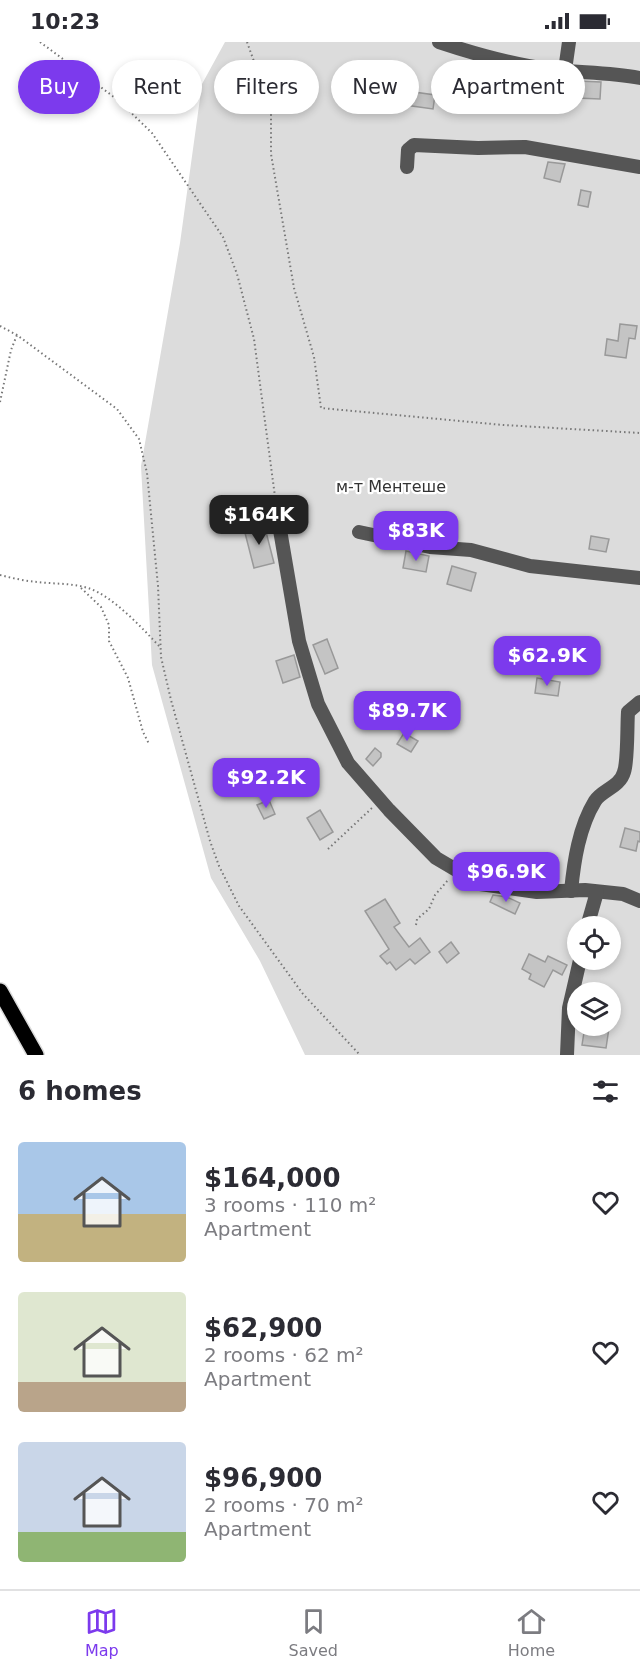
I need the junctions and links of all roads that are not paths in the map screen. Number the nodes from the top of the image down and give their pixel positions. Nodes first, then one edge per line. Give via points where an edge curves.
1 (439, 42) edge
2 (569, 42) edge
3 (503, 60) edge
4 (566, 60) edge
5 (585, 71) edge
6 (640, 78) edge
7 (406, 167) dead end
8 (640, 168) edge
9 (280, 530) road end
10 (359, 532) dead end
11 (640, 578) edge
12 (640, 702) edge
13 (572, 891) junction
14 (597, 892) junction
15 (640, 901) edge
16 (591, 916) edge
17 (578, 970) edge
18 (0, 991) edge
19 (36, 1055) edge
20 (567, 1055) edge

1 - 3 street
2 - 4 street
5 - 6 street
7 - 8 street via 408,150 414,145 525,147
9 - 13 street via 299,641 318,704 348,763 436,858 480,884 537,892
10 - 11 street via 430,547 471,550 530,566
12 - 13 street via 628,712 625,772 618,783 596,799 584,826 573,861
13 - 14 street
14 - 15 street via 623,894
14 - 16 street
17 - 20 street via 569,1008
18 - 19 main road

